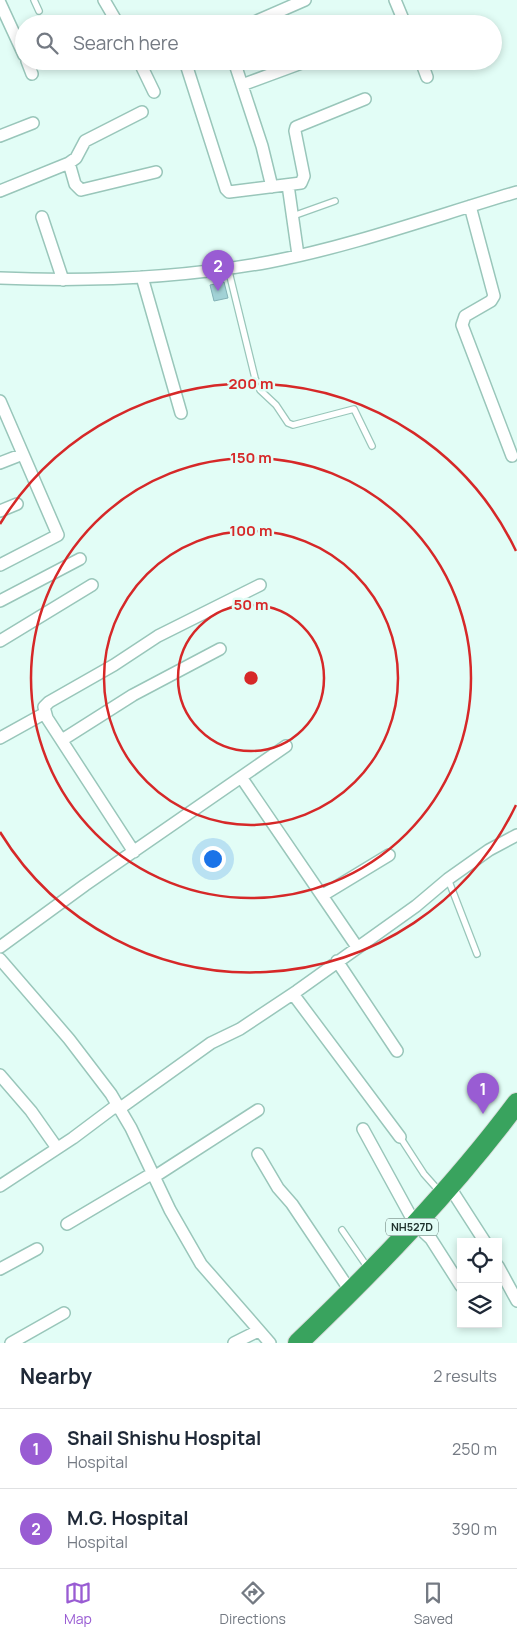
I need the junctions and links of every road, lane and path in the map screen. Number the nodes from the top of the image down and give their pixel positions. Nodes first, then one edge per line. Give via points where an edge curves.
1 (34, 0) edge
2 (104, 0) edge
3 (304, 0) edge
4 (396, 0) edge
5 (0, 4) edge
6 (40, 11) dead end
7 (113, 15) edge
8 (270, 15) edge
9 (402, 15) edge
10 (15, 36) edge
11 (30, 70) edge
12 (143, 70) edge
13 (189, 70) edge
14 (237, 70) edge
15 (283, 70) edge
16 (424, 70) edge
17 (32, 74) dead end
18 (427, 77) dead end
19 (242, 85) junction
20 (154, 92) dead end
21 (365, 99) dead end
22 (142, 112) dead end
23 (33, 124) dead end
24 (0, 136) edge
25 (70, 162) junction
26 (156, 172) dead end
27 (288, 185) junction
28 (272, 187) junction
29 (0, 191) edge
30 (517, 192) edge
31 (335, 201) dead end
32 (470, 206) junction
33 (42, 216) dead end
34 (293, 216) junction
35 (298, 255) junction
36 (228, 268) junction
37 (1, 275) edge
38 (142, 277) junction
39 (63, 280) junction
40 (0, 401) edge
41 (181, 413) dead end
42 (372, 446) dead end
43 (23, 454) junction
44 (512, 456) dead end
45 (0, 463) edge
46 (17, 504) dead end
47 (0, 511) edge
48 (80, 559) dead end
49 (0, 565) edge
50 (92, 585) dead end
51 (260, 585) dead end
52 (0, 601) edge
53 (0, 641) edge
54 (220, 649) dead end
55 (45, 713) junction
56 (0, 738) edge
57 (62, 740) junction
58 (286, 746) dead end
59 (241, 777) junction
60 (517, 835) edge
61 (134, 852) junction
62 (389, 855) dead end
63 (448, 879) junction
64 (323, 896) junction
65 (0, 947) edge
66 (357, 947) junction
67 (477, 954) dead end
68 (0, 959) edge
69 (337, 961) junction
70 (293, 994) junction
71 (397, 1051) dead end
72 (0, 1075) edge
73 (517, 1103) edge
74 (118, 1107) junction
75 (258, 1110) dead end
76 (363, 1129) dead end
77 (400, 1138) joint
78 (57, 1148) junction
79 (258, 1154) dead end
80 (154, 1175) junction
81 (0, 1186) edge
82 (446, 1190) junction
83 (67, 1224) dead end
84 (416, 1224) junction
85 (342, 1230) dead end
86 (482, 1238) edge
87 (36, 1249) dead end
88 (0, 1269) edge
89 (372, 1273) junction
90 (502, 1273) edge
91 (459, 1283) edge
92 (351, 1292) junction
93 (517, 1301) edge
94 (64, 1313) dead end
95 (258, 1331) junction
96 (11, 1343) edge
97 (236, 1343) edge
98 (270, 1343) edge
99 (298, 1343) edge

1 - 6 lane
2 - 7 street
3 - 8 street
4 - 9 street
5 - 10 street
11 - 17 street
12 - 20 street
13 - 28 street via 226,189 230,192
14 - 19 street
15 - 19 street
16 - 18 street
19 - 28 street
21 - 27 street via 296,128 304,178 301,183
22 - 25 street via 85,141 76,158
23 - 24 street
25 - 26 street via 81,190
25 - 29 street
27 - 28 street
27 - 34 street
30 - 32 street
31 - 34 lane
32 - 35 street via 359,241
32 - 44 street via 494,296 465,316 462,325
33 - 39 street
34 - 35 street
35 - 36 street
36 - 38 street
36 - 42 lane via 260,390 293,425 354,409
37 - 39 street
38 - 39 street
38 - 41 street
40 - 43 street
43 - 45 street
43 - 49 street via 58,536
46 - 47 street
48 - 52 street
50 - 53 street
51 - 55 street via 158,636 49,702 44,707
54 - 57 street via 133,695
55 - 56 street
55 - 57 street
57 - 61 street
58 - 59 street
59 - 61 street
59 - 64 street
60 - 63 street
61 - 65 street
62 - 64 street
63 - 66 street
63 - 67 lane
64 - 66 street
66 - 69 street
68 - 74 street via 69,1039
69 - 70 street
69 - 71 street
70 - 74 street via 240,1030 211,1043
70 - 77 street
72 - 78 street
73 - 82 highway, NH527D
74 - 78 street
74 - 80 street
75 - 80 street
76 - 84 street
77 - 82 lane via 424,1174
78 - 81 street
79 - 92 street
80 - 83 street
80 - 95 street via 201,1264
82 - 84 highway, NH527D
82 - 86 street
84 - 89 highway, NH527D
84 - 91 street via 431,1239
85 - 89 lane
87 - 88 street
89 - 92 highway, NH527D
90 - 93 street
92 - 99 highway, NH527D
94 - 96 street
95 - 97 street
95 - 98 street

